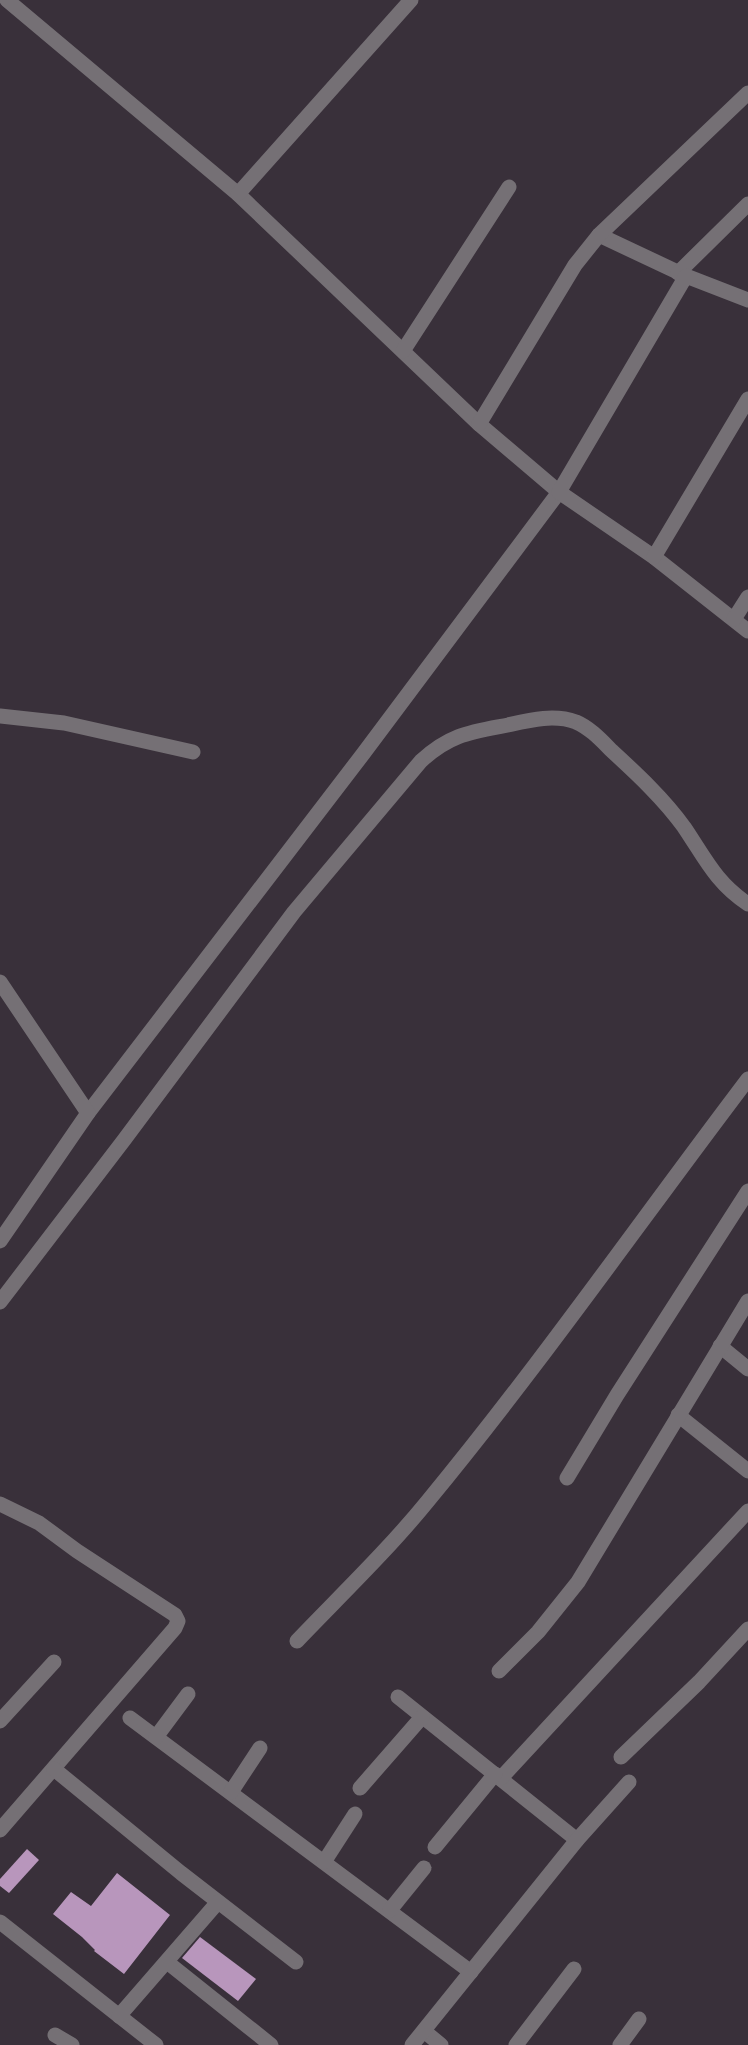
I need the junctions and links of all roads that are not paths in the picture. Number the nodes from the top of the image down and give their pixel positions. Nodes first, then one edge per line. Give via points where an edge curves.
1 (411, 0) edge
2 (14, 2) edge
3 (748, 93) edge
4 (509, 187) dead end
5 (238, 194) junction
6 (748, 204) edge
7 (599, 235) junction
8 (682, 275) junction
9 (748, 300) edge
10 (403, 351) junction
11 (748, 399) edge
12 (479, 424) junction
13 (559, 492) junction
14 (654, 557) junction
15 (748, 597) edge
16 (734, 619) junction
17 (748, 631) edge
18 (0, 716) edge
19 (193, 752) dead end
20 (748, 904) edge
21 (0, 982) edge
22 (748, 1079) edge
23 (88, 1113) junction
24 (748, 1191) edge
25 (0, 1241) edge
26 (748, 1301) edge
27 (0, 1302) edge
28 (720, 1346) junction
29 (748, 1369) edge
30 (678, 1415) junction
31 (748, 1471) edge
32 (567, 1478) dead end
33 (0, 1504) edge
34 (748, 1511) edge
35 (748, 1629) edge
36 (297, 1641) dead end
37 (54, 1662) dead end
38 (499, 1671) dead end
39 (188, 1694) dead end
40 (398, 1697) dead end
41 (422, 1717) junction
42 (130, 1718) dead end
43 (0, 1721) edge
44 (156, 1737) junction
45 (260, 1748) dead end
46 (621, 1757) dead end
47 (54, 1769) junction
48 (498, 1776) junction
49 (629, 1782) dead end
50 (360, 1788) dead end
51 (231, 1792) junction
52 (355, 1814) dead end
53 (0, 1830) edge
54 (577, 1840) junction
55 (435, 1847) dead end
56 (324, 1862) junction
57 (424, 1868) dead end
58 (218, 1902) junction
59 (390, 1910) junction
60 (0, 1922) edge
61 (167, 1962) junction
62 (296, 1962) dead end
63 (574, 1969) dead end
64 (471, 1972) junction
65 (119, 2016) junction
66 (639, 2019) dead end
67 (424, 2031) junction
68 (55, 2035) dead end
69 (72, 2045) edge
70 (156, 2045) edge
71 (271, 2045) edge
72 (412, 2045) edge
73 (441, 2045) edge
74 (516, 2045) edge
75 (620, 2045) edge

1 - 5 street
2 - 5 street
3 - 7 street
4 - 10 street
5 - 10 street
6 - 8 street
7 - 8 street
7 - 12 street via 575,265
8 - 9 street
8 - 13 street
10 - 12 street
11 - 14 street
12 - 13 street
13 - 14 street
13 - 23 street
14 - 16 street
15 - 16 street
16 - 17 street
18 - 19 street via 63,723
20 - 27 street via 711,871 686,830 642,778 588,729 558,718 537,719 452,738 421,761 294,912
21 - 23 street
22 - 36 street via 433,1495
23 - 25 street
24 - 32 street
26 - 28 street
28 - 29 street
28 - 30 street
30 - 31 street
30 - 38 street via 578,1582 538,1632
33 - 47 street via 39,1522 175,1615 178,1621
34 - 48 street
35 - 46 street
37 - 43 street
39 - 44 street
40 - 41 street
41 - 48 street
41 - 50 street
42 - 44 street
44 - 51 street
45 - 51 street
47 - 53 street
47 - 58 street
48 - 54 street
48 - 55 street
49 - 54 street
51 - 56 street
52 - 56 street
54 - 64 street
56 - 59 street
57 - 59 street
58 - 61 street
58 - 62 street
59 - 64 street
60 - 65 street
61 - 65 street
61 - 71 street
63 - 74 street
64 - 67 street
65 - 70 street
66 - 75 street
67 - 72 street
67 - 73 street
68 - 69 street

